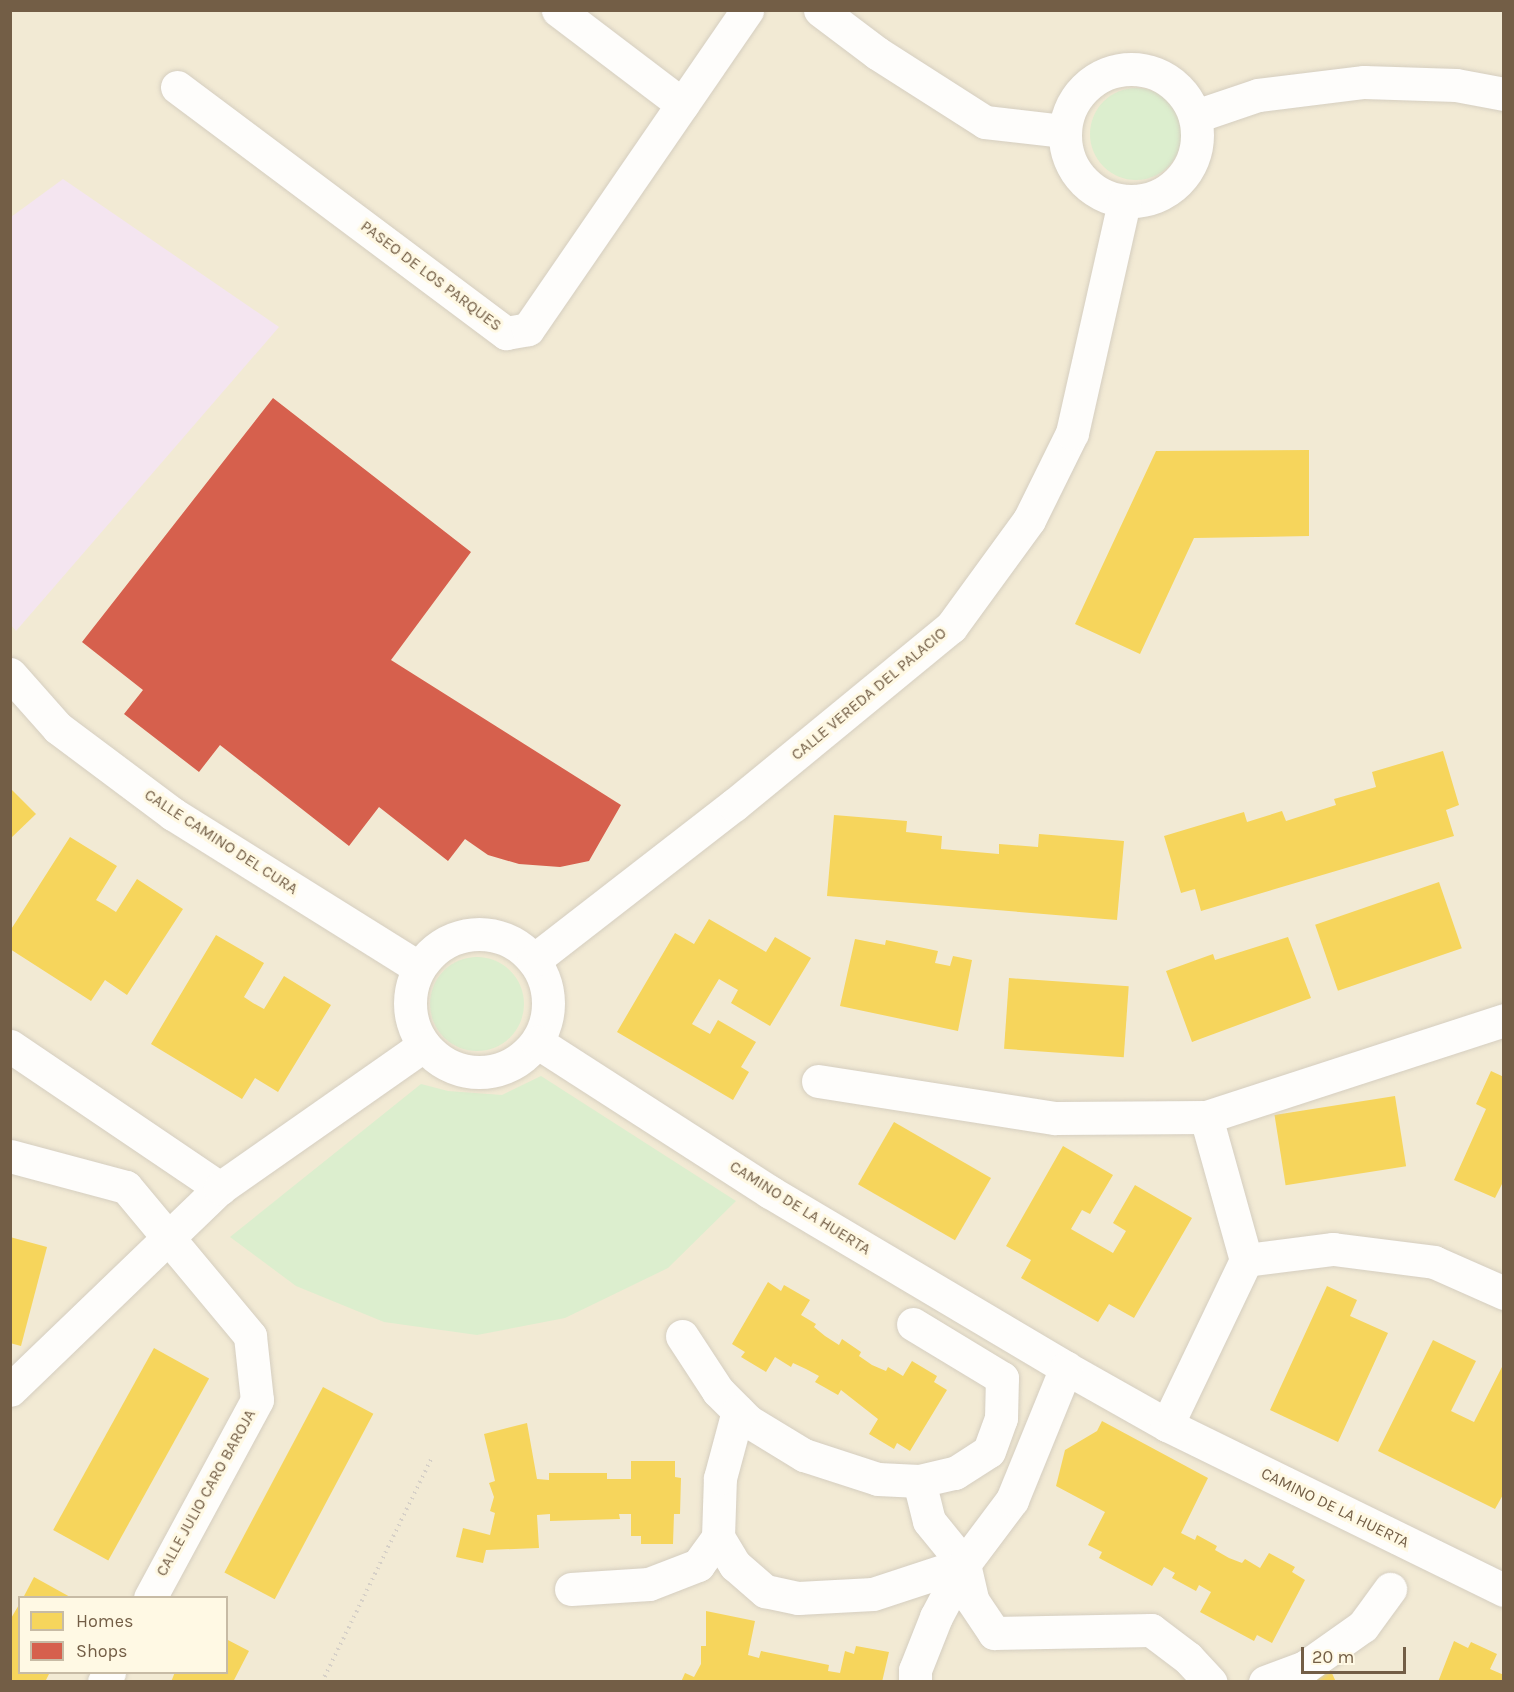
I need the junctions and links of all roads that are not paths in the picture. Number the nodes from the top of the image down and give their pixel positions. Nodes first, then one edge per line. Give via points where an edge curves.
1 (558, 10) edge
2 (747, 10) edge
3 (820, 10) edge
4 (177, 87) dead end
5 (1503, 94) edge
6 (682, 104) junction
7 (1196, 116) junction
8 (1064, 131) junction
9 (1124, 202) junction
10 (10, 674) edge
11 (534, 960) junction
12 (419, 968) junction
13 (1503, 1020) edge
14 (537, 1042) junction
15 (424, 1045) junction
16 (10, 1047) edge
17 (818, 1081) dead end
18 (1206, 1118) junction
19 (10, 1156) edge
20 (220, 1188) junction
21 (170, 1236) junction
22 (1246, 1260) junction
23 (1503, 1293) edge
24 (914, 1324) dead end
25 (682, 1336) dead end
26 (1066, 1368) junction
27 (10, 1390) edge
28 (738, 1411) junction
29 (1167, 1425) junction
30 (919, 1481) junction
31 (718, 1537) junction
32 (964, 1564) junction
33 (571, 1589) dead end
34 (1390, 1589) dead end
35 (1503, 1590) edge
36 (151, 1596) edge
37 (915, 1682) edge
38 (1210, 1682) edge
39 (1264, 1682) edge

1 - 6 street
2 - 6 street, PASEO DE LOS PARQUES
3 - 8 street via 877,53 985,122
4 - 6 street, PASEO DE LOS PARQUES via 506,333 528,329
5 - 7 street via 1456,85 1364,82 1258,95
7 - 8 street via 1185,95 1168,79 1147,70 1123,69 1101,75 1082,89 1070,108
7 - 9 street via 1194,159 1183,178 1146,201
8 - 9 street via 1066,151 1080,178 1104,197
9 - 11 street, CALLE VEREDA DEL PALACIO via 1072,433 1029,520 951,627 734,806
10 - 12 street, CALLE CAMINO DEL CURA via 58,728 172,814
11 - 12 street via 514,943 488,934 470,935 437,947
11 - 14 street via 547,986 548,1015
12 - 15 street via 411,993 412,1020
13 - 18 street
14 - 15 street via 518,1060 494,1070 468,1071 444,1062
14 - 26 street, CAMINO DE LA HUERTA via 770,1192
15 - 20 street
16 - 20 street
17 - 18 street via 1055,1118
18 - 22 street
19 - 21 street, CALLE JULIO CARO BAROJA via 126,1186
20 - 21 street
21 - 27 street
21 - 36 street, CALLE JULIO CARO BAROJA via 250,1336 257,1400
22 - 23 street via 1333,1249 1422,1261
22 - 29 street
24 - 30 street via 1002,1378 1001,1418 989,1451 955,1473
25 - 28 street via 718,1391
26 - 29 street, CAMINO DE LA HUERTA
26 - 32 street via 1012,1500
28 - 30 street via 804,1455 878,1479
28 - 31 street via 720,1478
29 - 35 street, CAMINO DE LA HUERTA
30 - 32 street via 928,1521
31 - 32 street via 735,1565 765,1591 798,1598 873,1594
31 - 33 street via 698,1565 649,1584
32 - 37 street via 936,1617 915,1670
32 - 38 street via 972,1600 994,1633 1151,1630 1188,1658
34 - 39 street via 1363,1626 1305,1667

